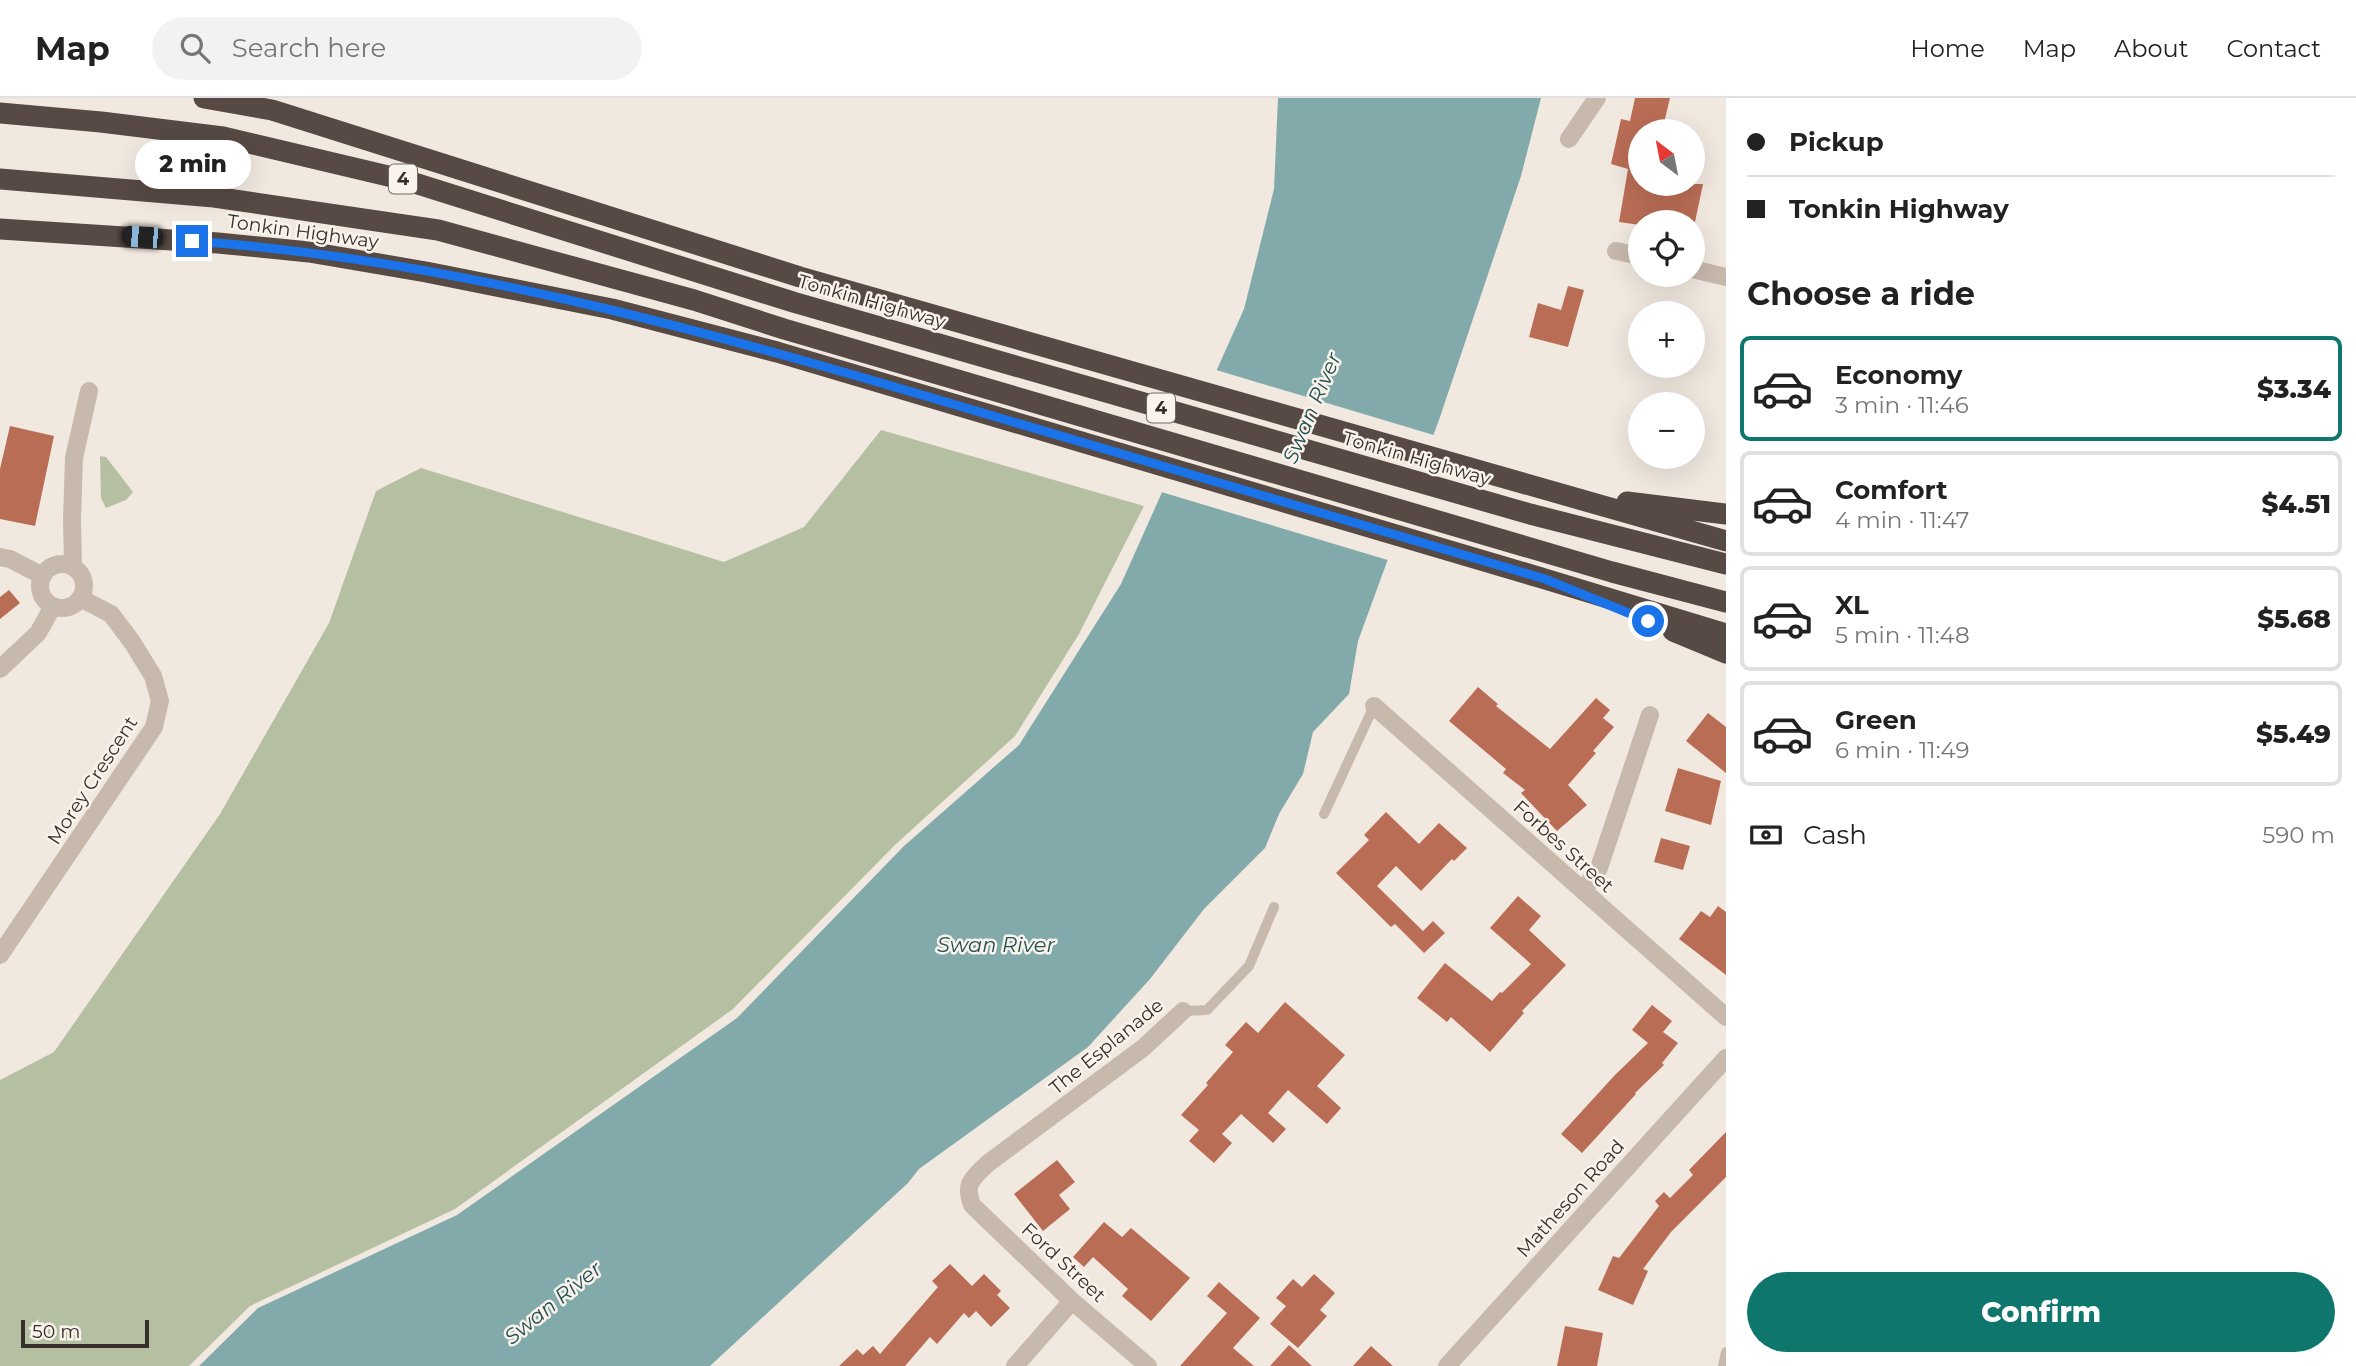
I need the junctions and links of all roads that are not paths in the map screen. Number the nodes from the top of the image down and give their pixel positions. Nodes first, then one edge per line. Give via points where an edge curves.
1 (204, 98) edge
2 (1597, 98) edge
3 (0, 113) edge
4 (1569, 139) dead end
5 (0, 179) edge
6 (0, 229) edge
7 (1616, 251) dead end
8 (1628, 254) edge
9 (1705, 272) edge
10 (1726, 277) edge
11 (89, 391) dead end
12 (1577, 497) junction
13 (1726, 514) edge
14 (1726, 541) edge
15 (0, 557) edge
16 (1726, 564) edge
17 (73, 567) junction
18 (43, 576) junction
19 (1545, 579) junction
20 (80, 598) junction
21 (1726, 601) edge
22 (53, 606) junction
23 (1726, 634) edge
24 (1726, 653) edge
25 (0, 669) edge
26 (1374, 706) joint
27 (1650, 715) dead end
28 (1324, 814) dead end
29 (1583, 891) junction
30 (1273, 907) dead end
31 (0, 955) edge
32 (1183, 1011) joint
33 (1726, 1017) edge
34 (1726, 1058) edge
35 (970, 1180) joint
36 (1073, 1301) junction
37 (1726, 1352) edge
38 (1014, 1366) edge
39 (1148, 1366) edge
40 (1447, 1366) edge
41 (1723, 1366) edge

1 - 12 highway via 272,110 800,277
2 - 4 street
3 - 16 highway, Tonkin Highway / 4 via 223,137 405,180 793,302 1530,514
5 - 21 highway, Tonkin Highway via 214,197 438,230 694,300 1612,572
6 - 19 highway, Tonkin Highway via 309,252 612,309 777,352
7 - 8 street
9 - 10 street
11 - 17 street via 74,458
12 - 13 highway
12 - 14 highway
15 - 18 street
17 - 18 street via 56,565
17 - 20 street via 84,581
18 - 22 street via 41,593
19 - 23 highway, Tonkin Highway
19 - 24 highway
20 - 22 street via 68,607
20 - 31 street, Morey Crescent via 111,614 153,676 160,701 154,727
22 - 25 street via 38,633
26 - 28 lane
26 - 29 street, Forbes Street
27 - 29 street via 1599,868
29 - 33 street, Forbes Street
30 - 32 lane, The Esplanade via 1250,966 1207,1010
32 - 35 street, The Esplanade via 1143,1048
34 - 40 street, Matheson Road
35 - 36 street, Ford Street via 967,1192 972,1205
36 - 38 street
36 - 39 street, Ford Street
37 - 41 lane

